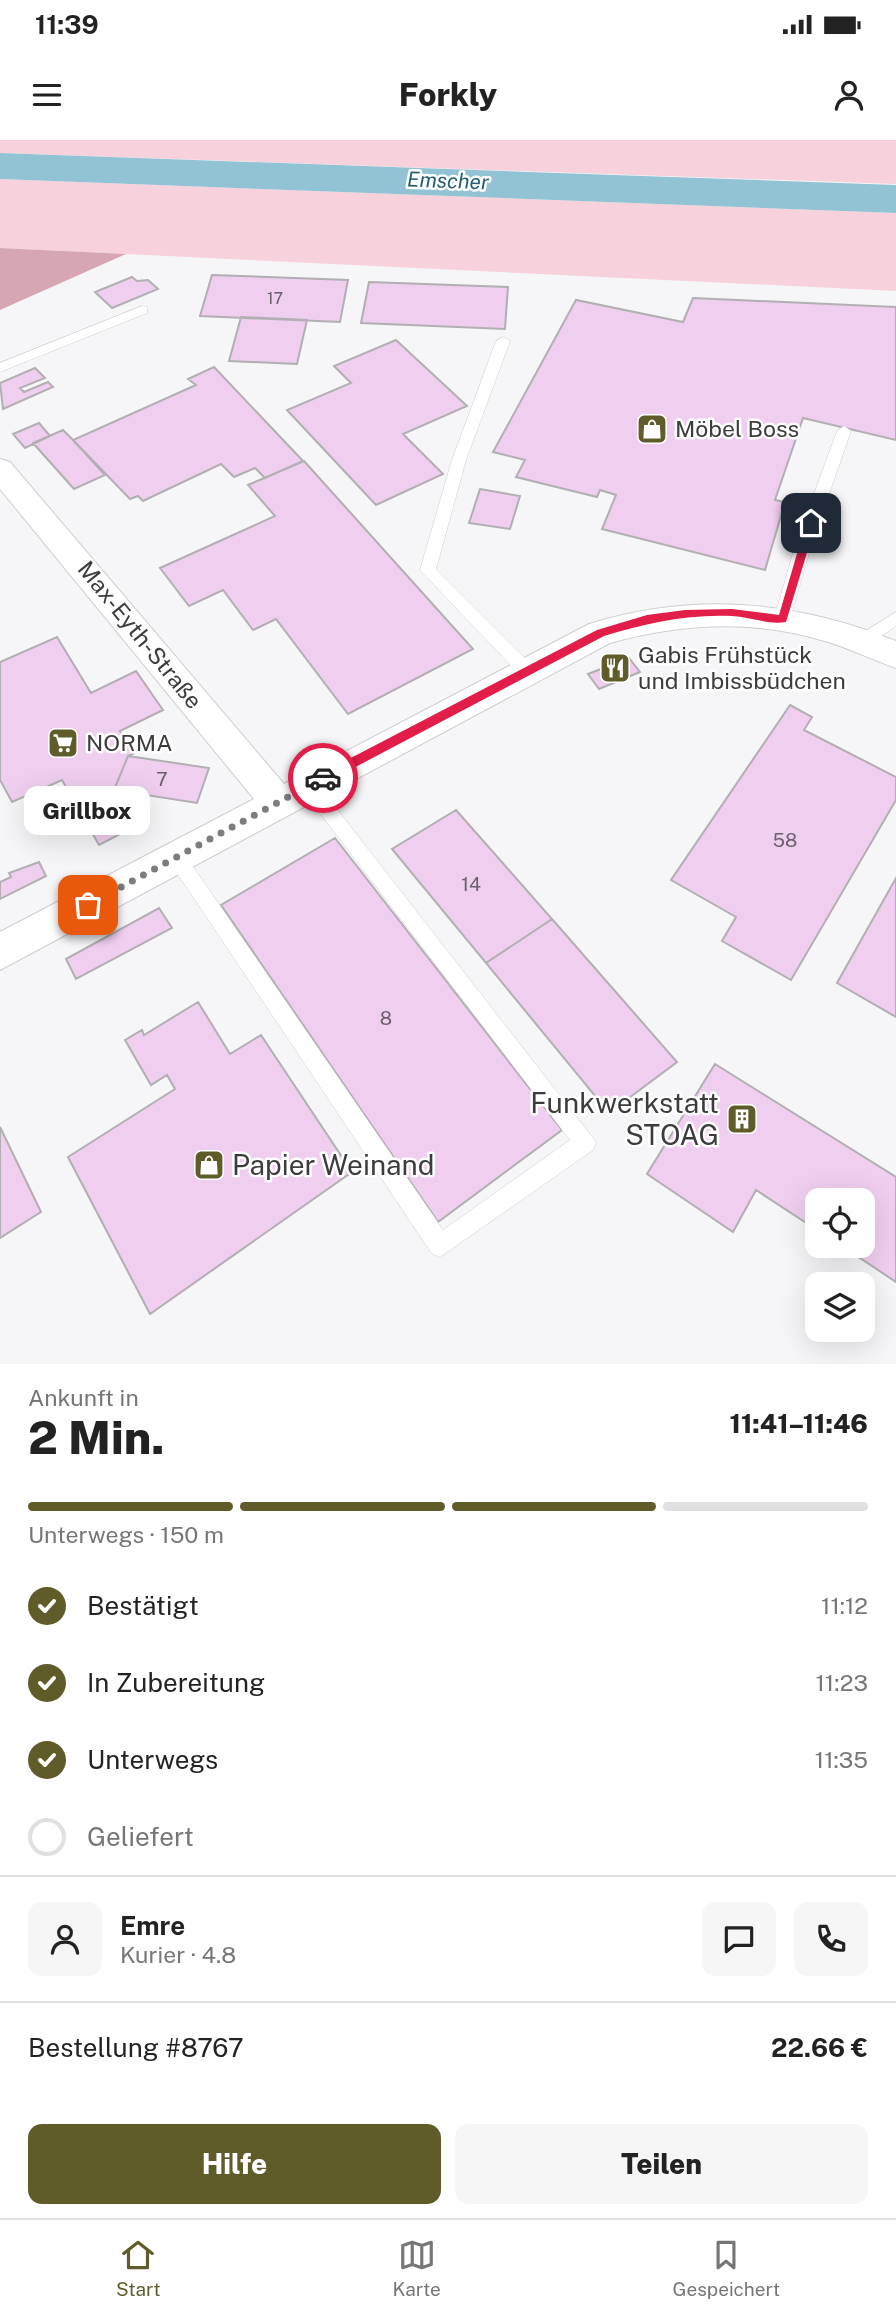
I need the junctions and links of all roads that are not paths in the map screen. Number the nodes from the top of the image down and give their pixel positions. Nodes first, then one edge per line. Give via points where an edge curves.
1 (142, 310) dead end
2 (503, 341) dead end
3 (0, 368) edge
4 (844, 431) dead end
5 (0, 469) edge
6 (896, 618) edge
7 (782, 619) junction
8 (862, 641) junction
9 (896, 655) edge
10 (526, 670) junction
11 (293, 794) junction
12 (176, 858) junction
13 (0, 952) edge

1 - 3 lane
2 - 10 lane via 459,460 428,570
4 - 7 lane
5 - 11 street, Max-Eyth-Straße
6 - 8 lane
7 - 8 street
7 - 10 street via 723,612 647,619 600,633
8 - 9 street
10 - 11 street
11 - 12 street
11 - 12 lane via 585,1142 440,1246
12 - 13 street

